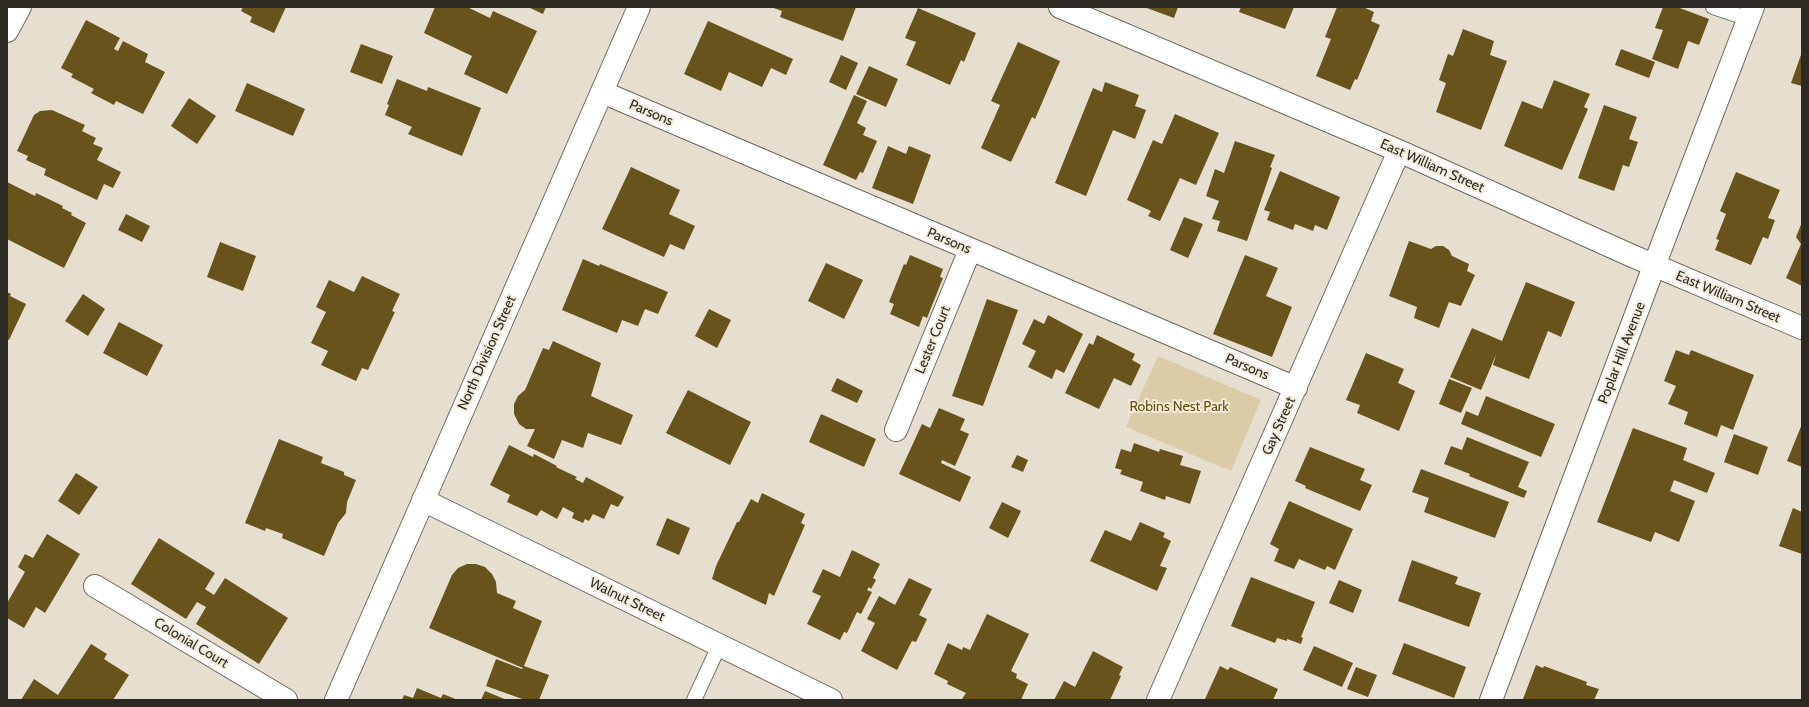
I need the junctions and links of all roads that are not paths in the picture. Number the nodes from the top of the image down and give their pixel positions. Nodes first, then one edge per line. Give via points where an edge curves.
1 (20, 7) edge
2 (639, 7) edge
3 (1060, 7) edge
4 (1713, 7) edge
5 (1751, 13) edge
6 (7, 31) edge
7 (602, 92) junction
8 (1400, 151) junction
9 (970, 250) junction
10 (1654, 266) junction
11 (1802, 328) edge
12 (1296, 388) junction
13 (896, 430) dead end
14 (423, 500) junction
15 (95, 586) dead end
16 (719, 646) junction
17 (286, 700) edge
18 (336, 700) edge
19 (694, 700) edge
20 (831, 700) edge
21 (1158, 700) edge
22 (1491, 700) edge

1 - 6 street
2 - 7 street, North Division Street
3 - 8 street, East William Street
4 - 5 lane
5 - 10 street, Poplar Hill Avenue
7 - 9 street, Parsons
7 - 14 street, North Division Street
8 - 10 street, East William Street
8 - 12 street, Gay Street
9 - 12 street, Parsons
9 - 13 street, Lester Court
10 - 11 street, East William Street
10 - 22 street, Poplar Hill Avenue
12 - 21 street, Gay Street
14 - 16 street, Walnut Street
14 - 18 street, North Division Street
15 - 17 street, Colonial Court
16 - 19 lane
16 - 20 street, Walnut Street

